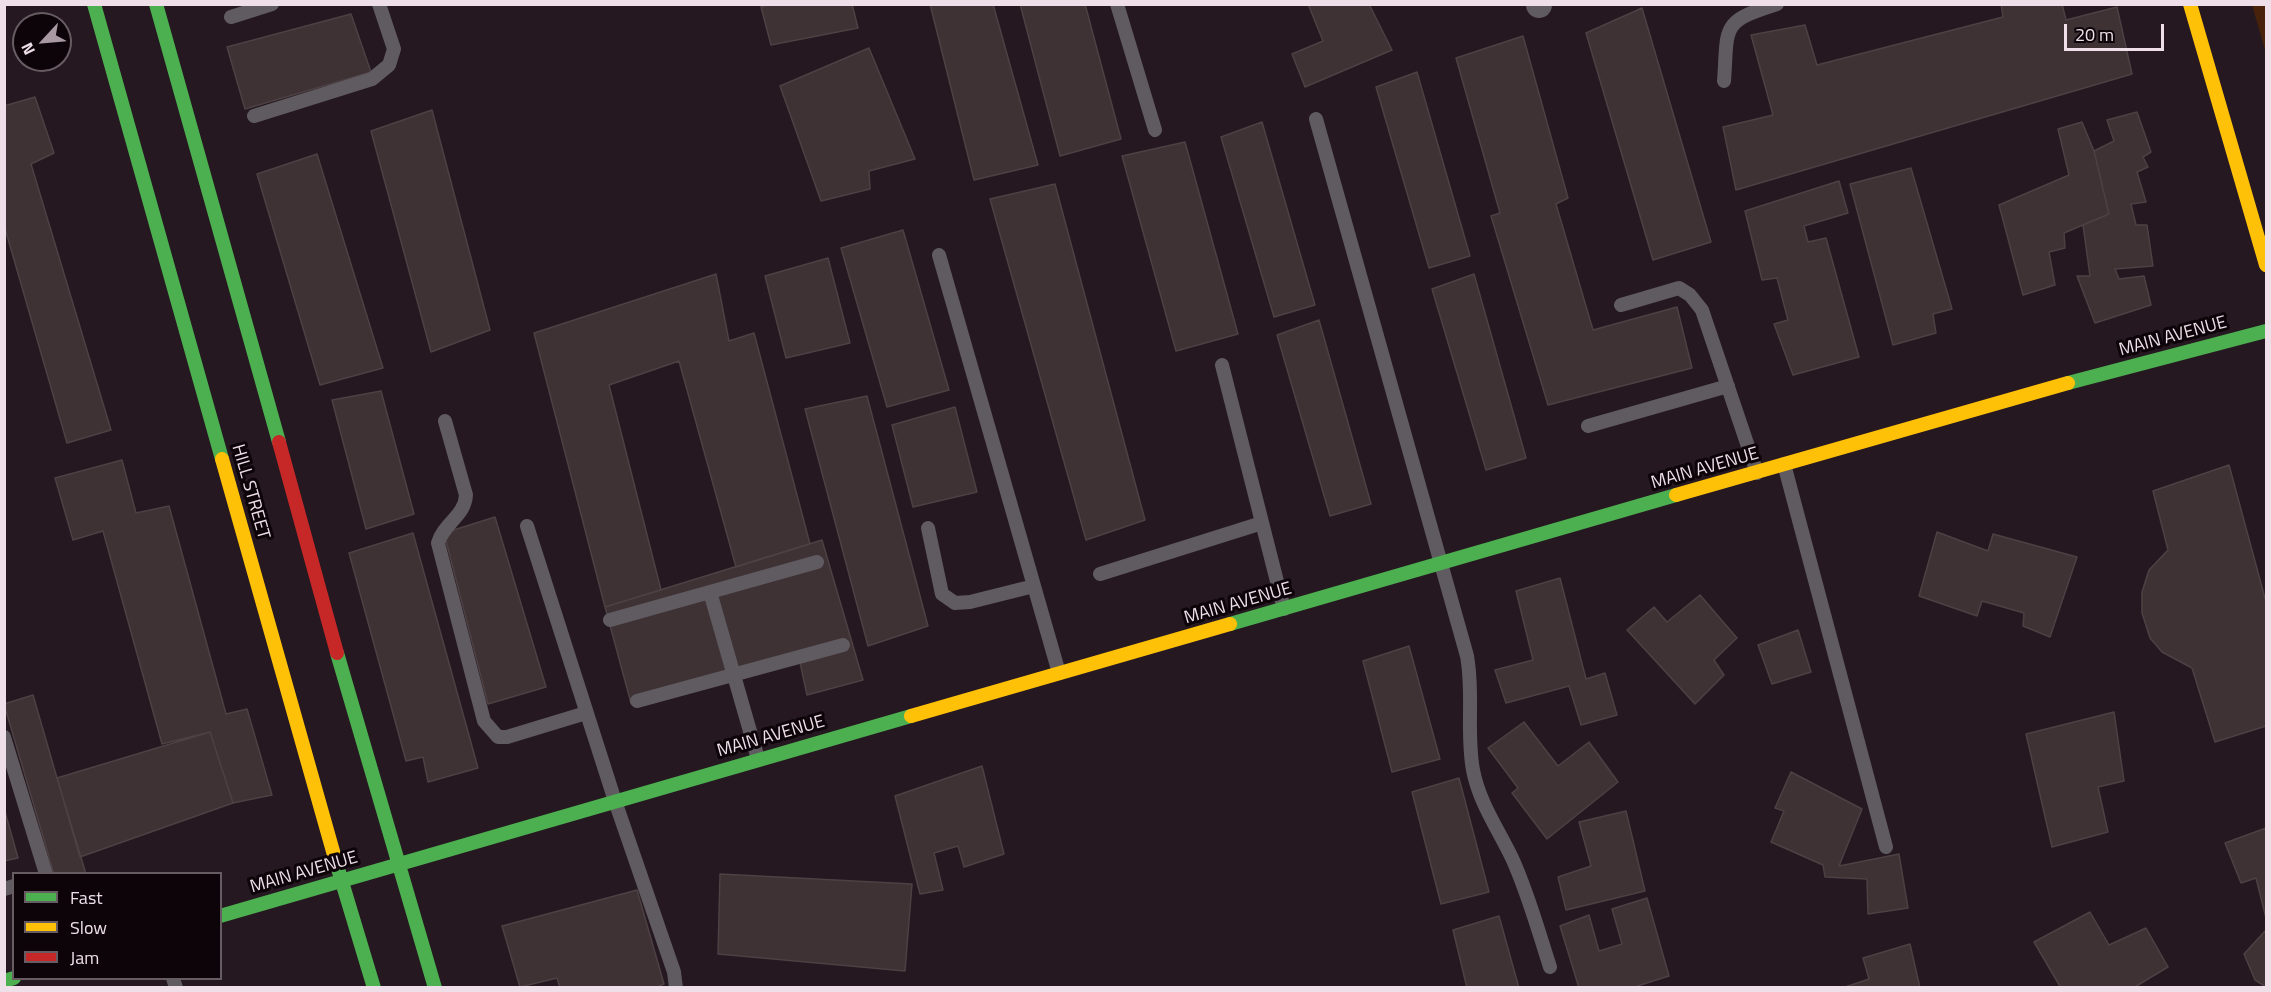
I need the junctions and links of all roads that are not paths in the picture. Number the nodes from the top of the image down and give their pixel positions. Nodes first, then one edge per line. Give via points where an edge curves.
1 (94, 4) edge
2 (156, 4) edge
3 (272, 4) edge
4 (379, 4) edge
5 (1118, 4) edge
6 (1777, 4) edge
7 (2190, 4) edge
8 (231, 17) dead end
9 (1724, 81) dead end
10 (254, 116) dead end
11 (1316, 119) dead end
12 (1155, 130) dead end
13 (939, 255) dead end
14 (2266, 265) edge
15 (1621, 304) dead end
16 (2266, 331) edge
17 (1222, 365) dead end
18 (1728, 386) junction
19 (445, 421) dead end
20 (1588, 426) dead end
21 (1784, 464) junction
22 (1756, 473) junction
23 (1262, 523) junction
24 (527, 526) dead end
25 (928, 528) dead end
26 (817, 562) dead end
27 (1440, 564) junction
28 (1100, 574) dead end
29 (1034, 586) junction
30 (710, 592) junction
31 (1284, 609) junction
32 (610, 620) dead end
33 (843, 645) dead end
34 (734, 674) junction
35 (1059, 674) junction
36 (637, 700) dead end
37 (586, 713) junction
38 (4, 737) edge
39 (759, 759) junction
40 (615, 801) junction
41 (1886, 847) dead end
42 (398, 865) junction
43 (46, 872) edge
44 (341, 880) junction
45 (222, 915) edge
46 (1550, 967) dead end
47 (374, 987) edge
48 (435, 987) edge
49 (676, 987) edge

1 - 44 street, HILL STREET
2 - 42 street
3 - 8 lane
4 - 10 lane via 394,49 389,65 372,79
5 - 12 lane
6 - 9 lane via 1743,15 1727,32
7 - 14 street
11 - 27 lane
13 - 29 lane
15 - 18 lane via 1679,288 1690,295 1702,310
16 - 21 street, MAIN AVENUE via 2156,358
17 - 23 lane
18 - 20 lane
18 - 22 lane
19 - 37 lane via 466,505 438,543 484,721 498,737 507,737
21 - 22 street, MAIN AVENUE
21 - 41 lane
22 - 27 street, MAIN AVENUE
23 - 28 lane
23 - 31 lane
24 - 37 lane
25 - 29 lane via 942,594 955,603
26 - 30 lane
27 - 31 street, MAIN AVENUE
27 - 46 lane via 1470,673 1468,731 1473,772 1491,821 1521,880
29 - 35 lane
30 - 32 lane
30 - 34 lane
31 - 35 street, MAIN AVENUE
33 - 34 lane
34 - 36 lane
34 - 39 lane
35 - 39 street, MAIN AVENUE
37 - 40 lane
38 - 43 lane
39 - 40 street, MAIN AVENUE
40 - 42 street, MAIN AVENUE
40 - 49 lane
42 - 44 street, MAIN AVENUE
42 - 48 street
44 - 45 street, MAIN AVENUE
44 - 47 street, HILL STREET

